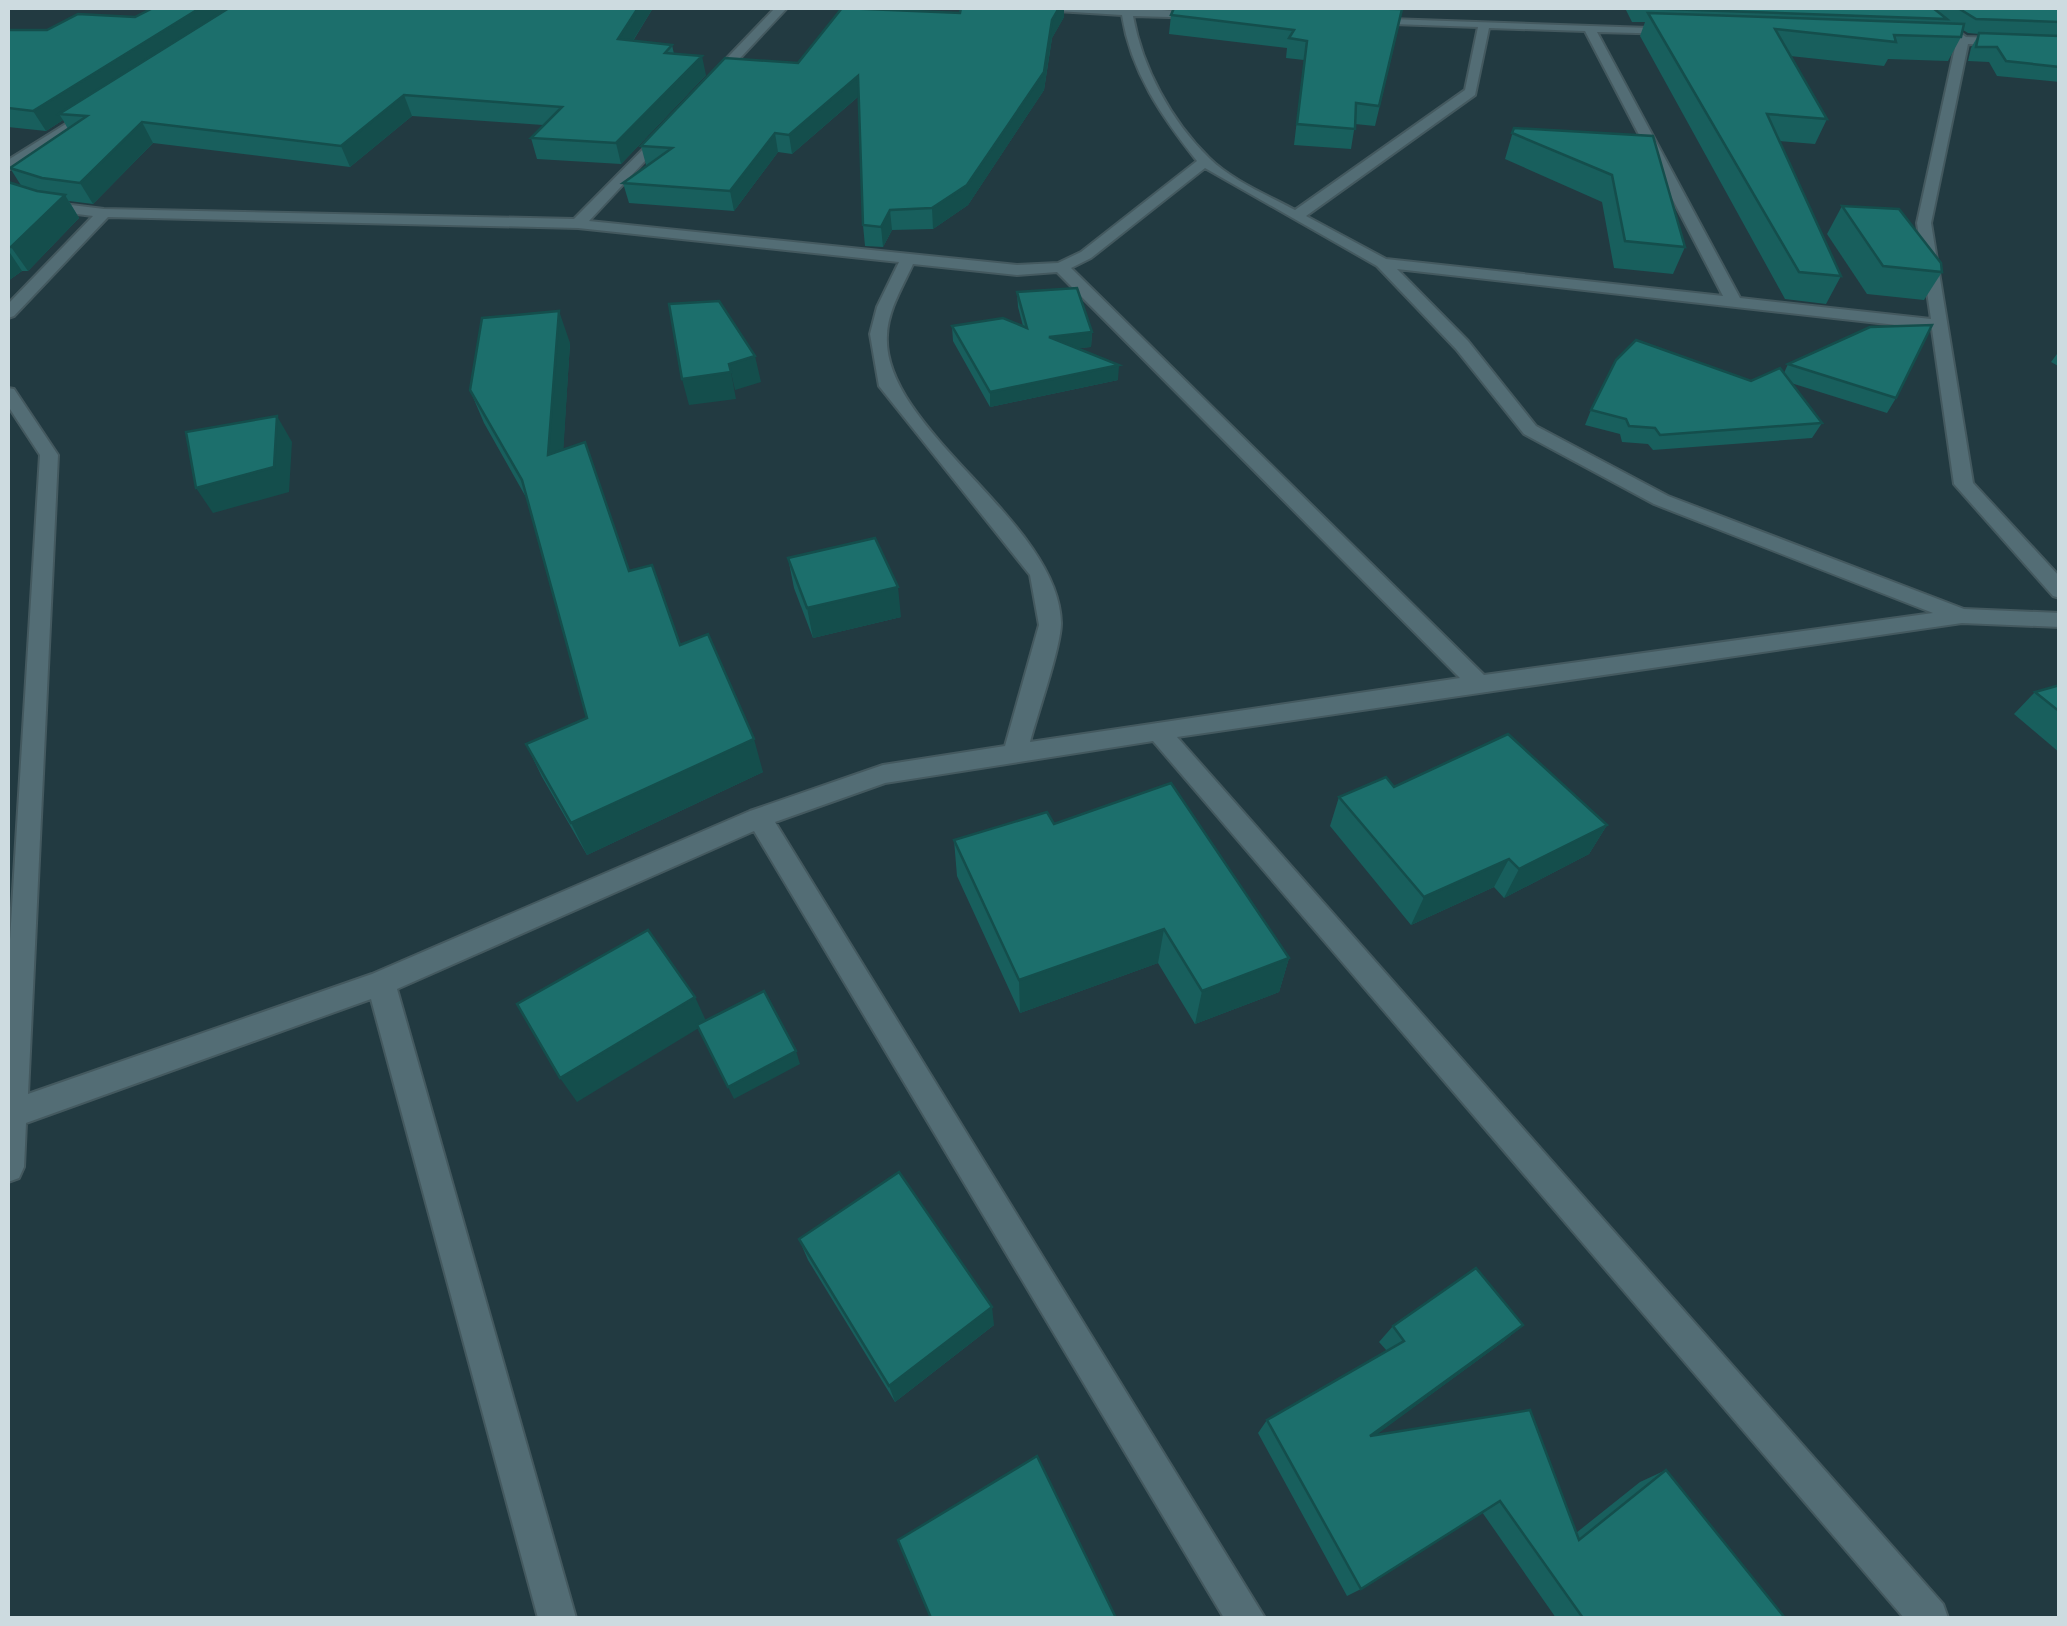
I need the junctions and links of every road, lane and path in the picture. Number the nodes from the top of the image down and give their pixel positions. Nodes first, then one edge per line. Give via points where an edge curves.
1 (781, 8) edge
2 (1014, 8) edge
3 (1920, 8) edge
4 (1127, 10) edge
5 (1401, 14) edge
6 (1225, 15) edge
7 (1342, 19) edge
8 (1484, 24) junction
9 (1588, 28) junction
10 (1681, 31) edge
11 (1906, 38) edge
12 (1964, 40) junction
13 (2060, 44) edge
14 (700, 94) edge
15 (106, 103) edge
16 (673, 123) edge
17 (1205, 162) junction
18 (8, 166) edge
19 (8, 192) edge
20 (104, 213) junction
21 (1296, 216) junction
22 (578, 224) junction
23 (908, 258) junction
24 (1382, 263) junction
25 (1060, 267) junction
26 (1733, 299) junction
27 (8, 313) edge
28 (1940, 325) junction
29 (8, 393) edge
30 (2060, 591) edge
31 (1962, 616) junction
32 (2060, 620) edge
33 (1480, 684) junction
34 (1158, 731) junction
35 (1015, 753) junction
36 (759, 818) junction
37 (381, 982) junction
38 (11, 1114) junction
39 (8, 1167) edge
40 (557, 1618) edge
41 (1246, 1618) edge
42 (1929, 1618) edge

1 - 14 street
2 - 4 street
3 - 12 street
4 - 6 street
4 - 17 street via 1133,48 1158,98
5 - 7 street
5 - 8 street
8 - 9 street
8 - 21 street via 1470,92
9 - 10 street
9 - 26 street
11 - 12 street
12 - 13 street
12 - 28 street via 1924,223
15 - 18 street
16 - 22 street
17 - 21 street
17 - 25 street via 1114,236
19 - 20 street via 53,207
20 - 22 street
20 - 27 street
21 - 24 street
22 - 23 street
23 - 25 street via 1017,270
23 - 35 street via 880,318 876,352 888,386 1040,574 1050,625
24 - 26 street
24 - 31 street via 1462,345 1530,430 1661,500
25 - 33 street
26 - 28 street
28 - 30 street via 1964,484
29 - 38 street via 49,455
31 - 32 street
31 - 33 street
33 - 34 street
34 - 35 street
34 - 42 street
35 - 36 street via 883,774
36 - 37 street
36 - 41 street
37 - 38 street
37 - 40 street
38 - 39 street

